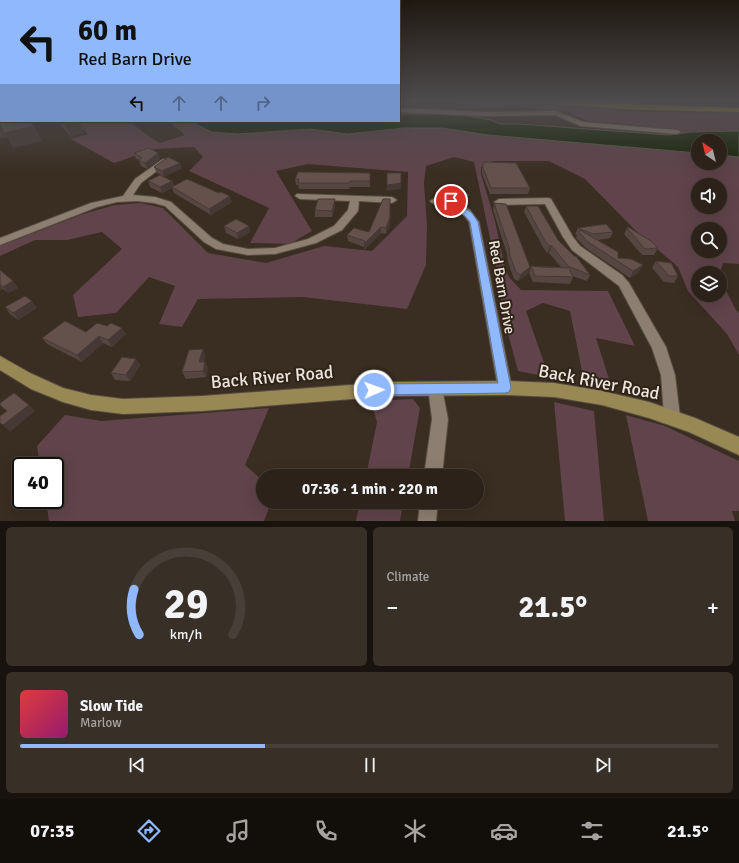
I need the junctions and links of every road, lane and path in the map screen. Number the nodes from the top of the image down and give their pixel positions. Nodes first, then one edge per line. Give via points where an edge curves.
1 (598, 126) edge
2 (677, 132) dead end
3 (169, 159) edge
4 (463, 195) dead end
5 (300, 196) dead end
6 (127, 198) junction
7 (356, 198) junction
8 (392, 200) edge
9 (435, 201) dead end
10 (451, 201) junction
11 (499, 202) edge
12 (0, 242) edge
13 (0, 362) edge
14 (435, 388) junction
15 (505, 388) junction
16 (672, 416) junction
17 (739, 446) edge
18 (434, 469) edge
19 (428, 509) edge
20 (427, 521) edge

1 - 2 street
3 - 6 street via 138,181
4 - 10 street
5 - 7 street
6 - 7 street via 147,198 168,204 208,240 220,247 261,252 295,247 330,232 353,211
6 - 12 street via 94,205
7 - 8 street
9 - 10 street
10 - 15 street, Red Barn Drive via 474,222
11 - 16 street via 548,201 577,249 617,276 623,283 659,347 668,375
13 - 14 street, Back River Road via 25,378 61,395 106,405 172,405 349,391
14 - 15 street, Back River Road
14 - 18 street via 440,419
15 - 16 street, Back River Road via 554,390
16 - 17 street, Back River Road
19 - 20 street

